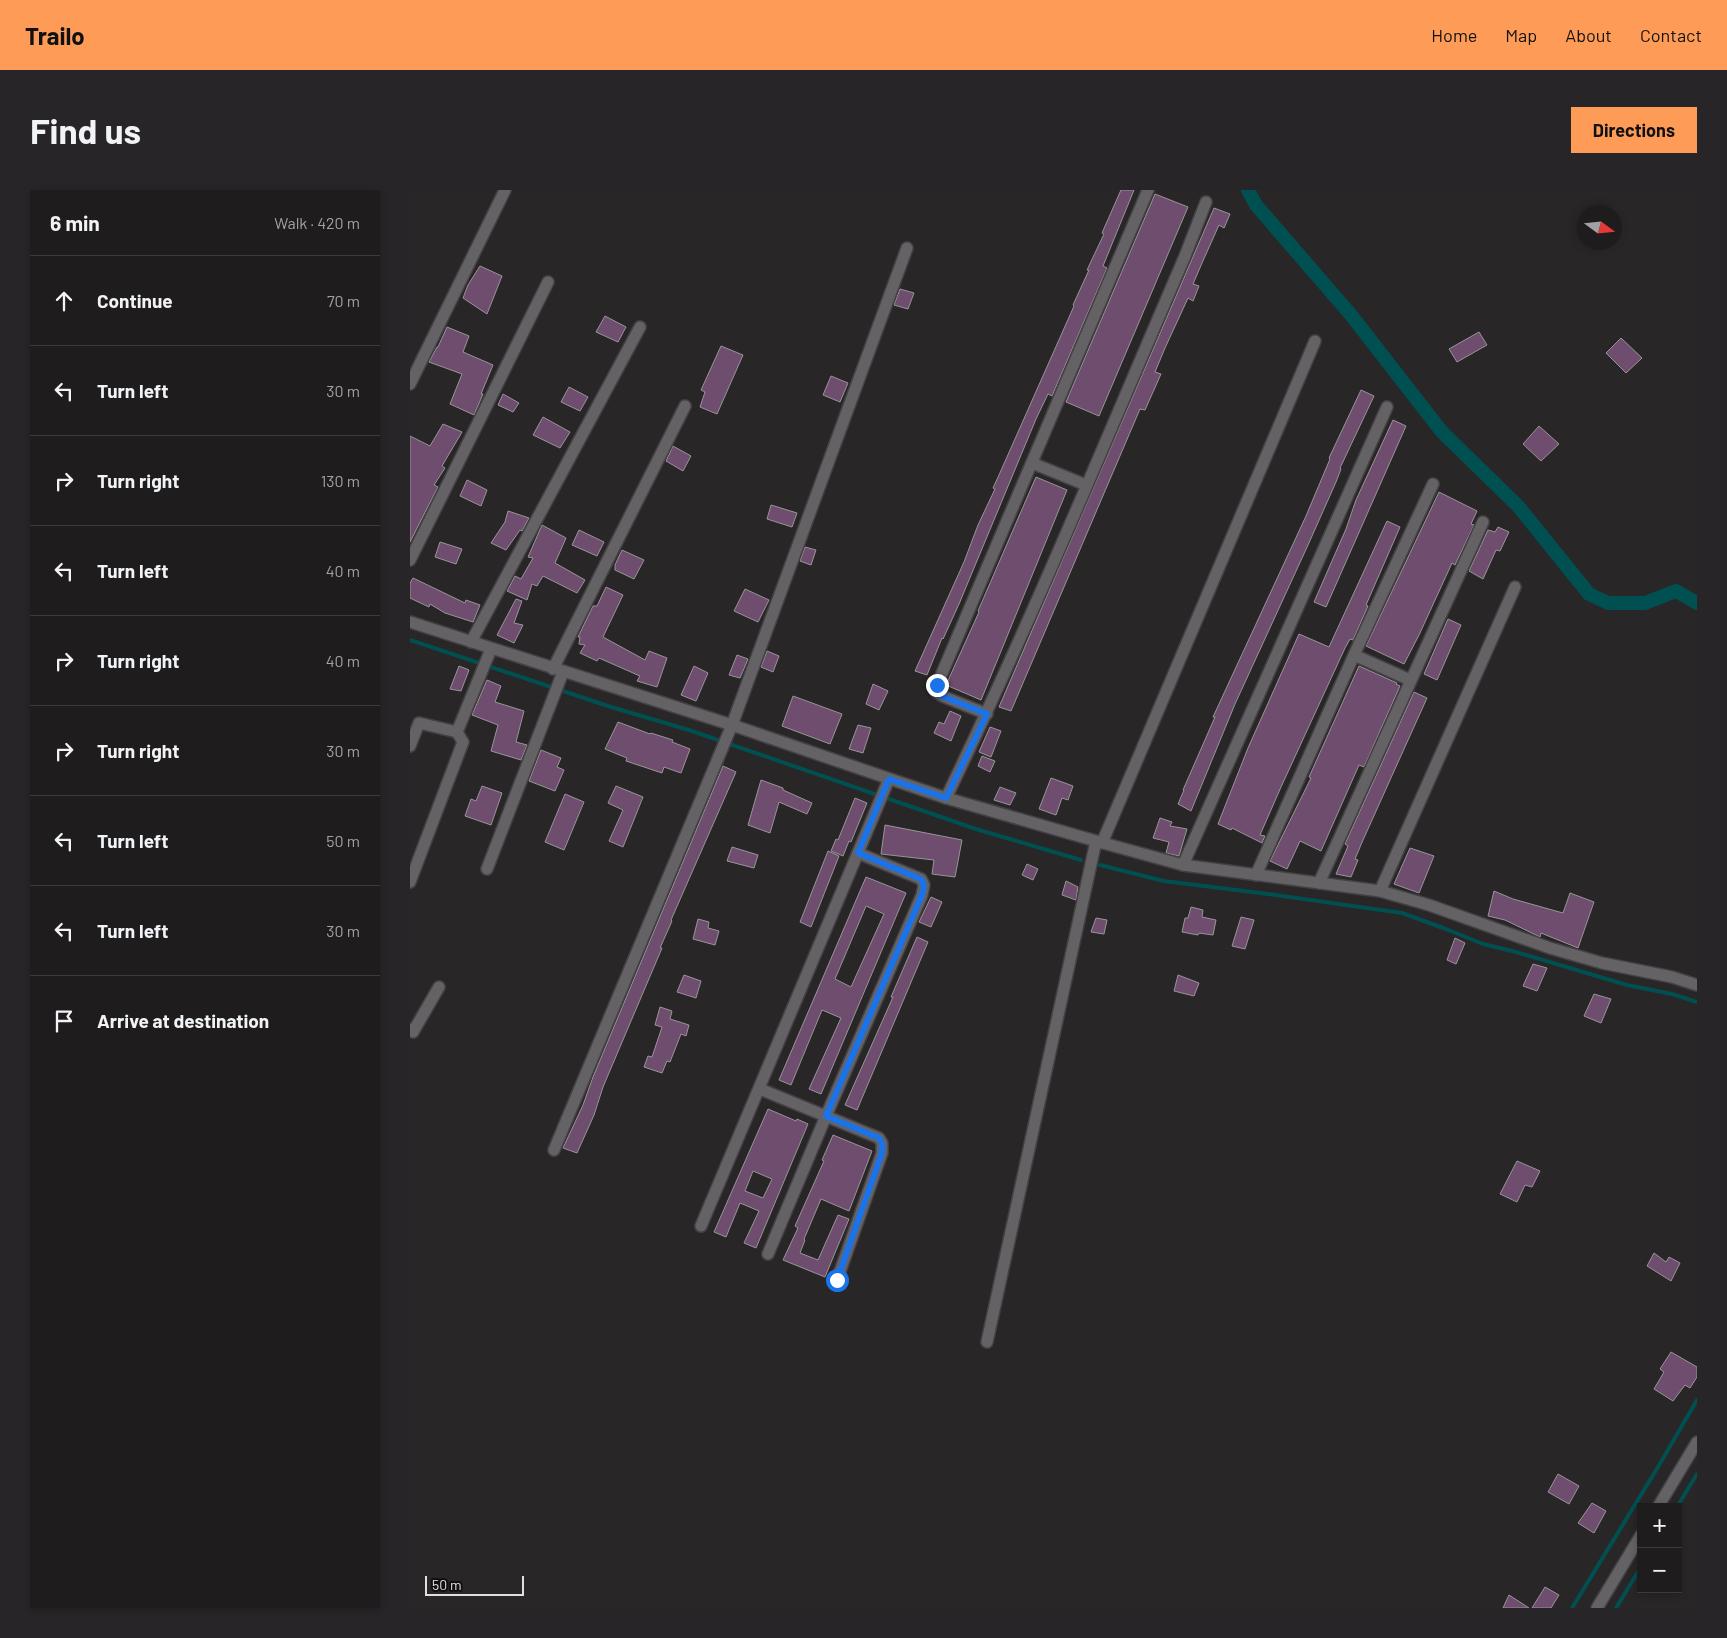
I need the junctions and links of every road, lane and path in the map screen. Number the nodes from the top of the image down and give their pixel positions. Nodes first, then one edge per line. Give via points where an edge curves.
1 (506, 190) edge
2 (1148, 190) edge
3 (1206, 202) dead end
4 (907, 248) dead end
5 (548, 282) dead end
6 (640, 327) dead end
7 (1315, 341) dead end
8 (410, 384) edge
9 (685, 406) dead end
10 (1387, 407) dead end
11 (1032, 464) junction
12 (1433, 484) dead end
13 (1086, 486) junction
14 (1483, 522) dead end
15 (410, 560) edge
16 (1514, 587) dead end
17 (410, 622) edge
18 (471, 642) junction
19 (489, 653) junction
20 (1354, 656) junction
21 (558, 674) junction
22 (1410, 680) junction
23 (987, 714) junction
24 (730, 728) junction
25 (457, 732) junction
26 (410, 746) edge
27 (887, 783) junction
28 (946, 798) junction
29 (1099, 842) junction
30 (858, 853) junction
31 (1182, 865) junction
32 (487, 869) dead end
33 (1256, 875) junction
34 (410, 882) edge
35 (1319, 883) junction
36 (1380, 890) junction
37 (1697, 985) edge
38 (439, 987) dead end
39 (410, 1029) edge
40 (760, 1089) junction
41 (826, 1116) junction
42 (554, 1150) dead end
43 (701, 1226) dead end
44 (768, 1254) dead end
45 (837, 1280) dead end
46 (987, 1342) dead end
47 (1697, 1442) edge
48 (1660, 1503) edge
49 (1637, 1542) edge
50 (1597, 1608) edge

1 - 8 street
2 - 11 street
3 - 13 street
4 - 24 street
5 - 15 street
6 - 18 street
7 - 29 street
9 - 21 street
10 - 31 street
11 - 13 street
11 - 23 street via 937,685 936,692
12 - 20 street
13 - 23 street
14 - 22 street
16 - 36 street
17 - 18 street
18 - 19 street
19 - 21 street
19 - 25 street
20 - 22 street
20 - 33 street
21 - 24 street
21 - 32 street via 554,698
22 - 35 street
23 - 28 street
24 - 27 street
24 - 42 street
25 - 26 street via 419,723
25 - 34 street via 464,742
27 - 28 street
27 - 30 street
28 - 29 street
29 - 31 street
29 - 46 street
30 - 40 street
30 - 41 street via 921,879 924,885
31 - 33 street
33 - 35 street
35 - 36 street
36 - 37 street via 1550,948
38 - 39 street via 413,1032
40 - 41 street
40 - 43 street
41 - 44 street
41 - 45 street via 879,1138 882,1143 882,1153
47 - 48 street
49 - 50 street

